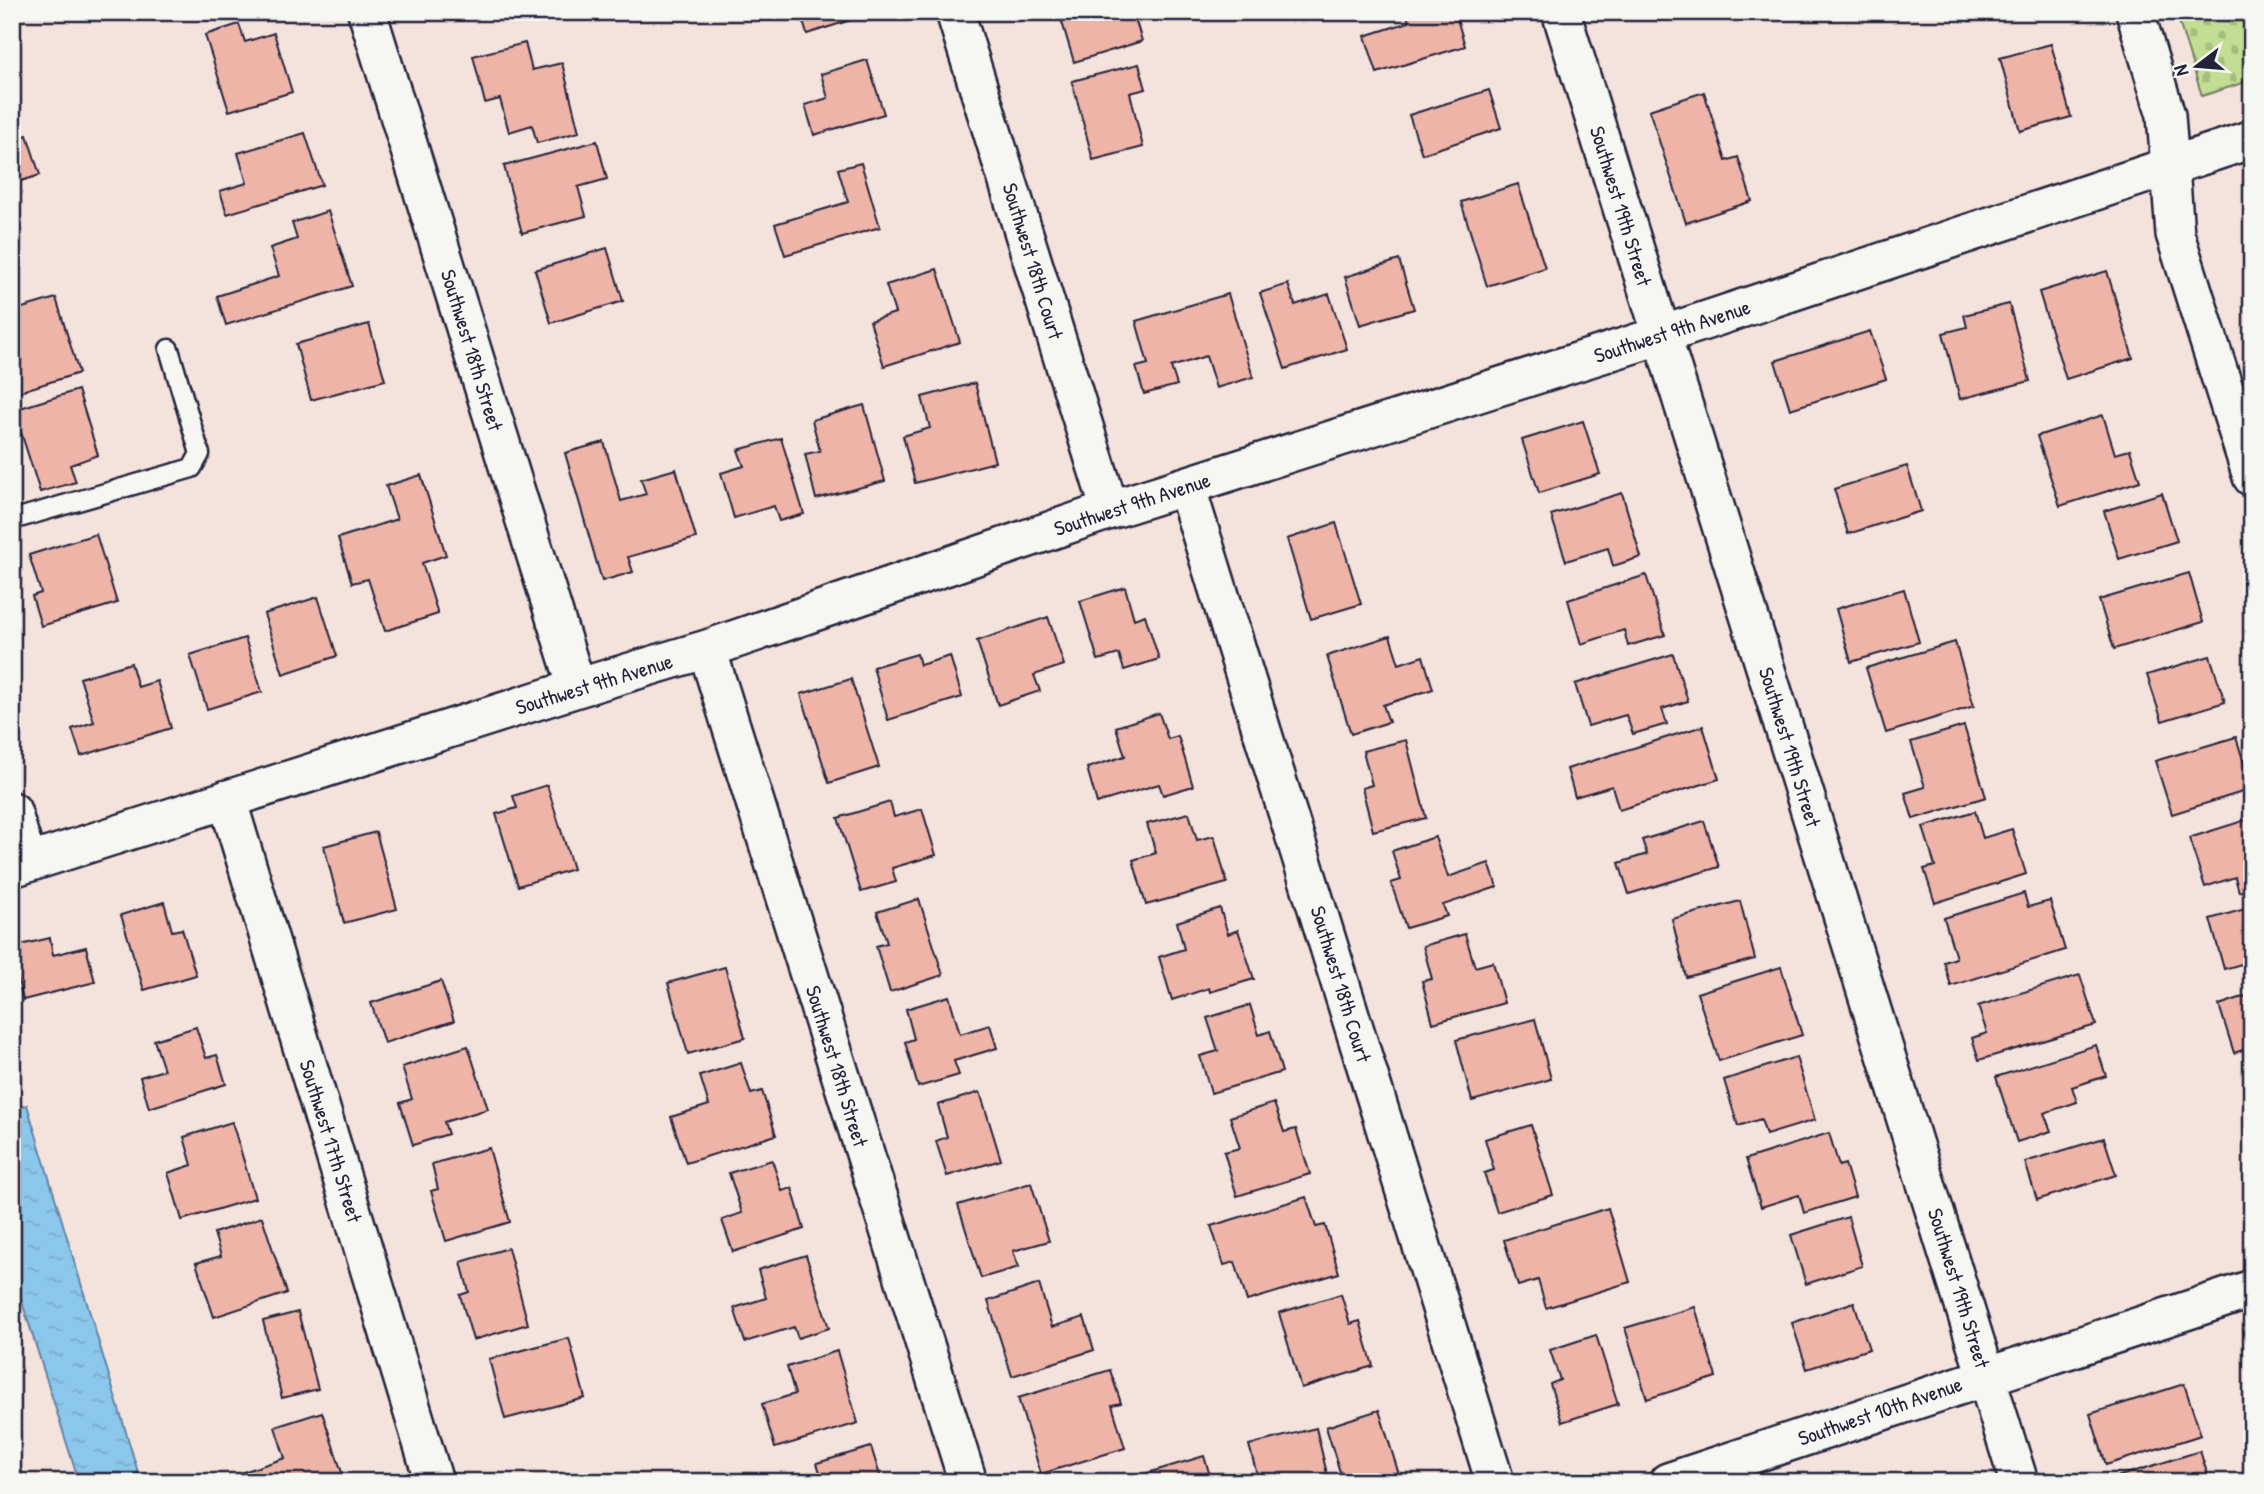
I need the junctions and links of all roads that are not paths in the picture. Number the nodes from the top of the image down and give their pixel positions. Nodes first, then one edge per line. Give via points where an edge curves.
1 (367, 12) edge
2 (955, 12) edge
3 (1561, 12) edge
4 (2134, 12) edge
5 (2252, 139) edge
6 (2170, 166) junction
7 (1662, 335) junction
8 (169, 349) dead end
9 (2252, 477) edge
10 (1186, 486) junction
11 (1110, 510) junction
12 (12, 520) edge
13 (707, 649) junction
14 (577, 688) junction
15 (227, 799) junction
16 (12, 811) edge
17 (20, 865) edge
18 (2252, 1289) edge
19 (1986, 1376) junction
20 (434, 1482) edge
21 (968, 1482) edge
22 (1496, 1482) edge
23 (1668, 1482) edge
24 (2019, 1482) edge

1 - 14 street, Southwest 18th Street
2 - 11 street, Southwest 18th Court
3 - 7 street, Southwest 19th Street
4 - 6 street via 2166,115
5 - 6 street, Southwest 9th Avenue
6 - 7 street, Southwest 9th Avenue
6 - 9 street via 2175,234
7 - 10 street, Southwest 9th Avenue
7 - 19 street, Southwest 19th Street
8 - 12 lane via 200,454 192,468
10 - 11 street, Southwest 9th Avenue
10 - 22 street, Southwest 18th Court
11 - 13 street, Southwest 9th Avenue
13 - 14 street, Southwest 9th Avenue
13 - 21 street, Southwest 18th Street
14 - 15 street, Southwest 9th Avenue
15 - 17 street, Southwest 9th Avenue
15 - 20 street, Southwest 17th Street
16 - 17 street
18 - 19 street, Southwest 10th Avenue
19 - 23 street, Southwest 10th Avenue
19 - 24 street, Southwest 19th Street

